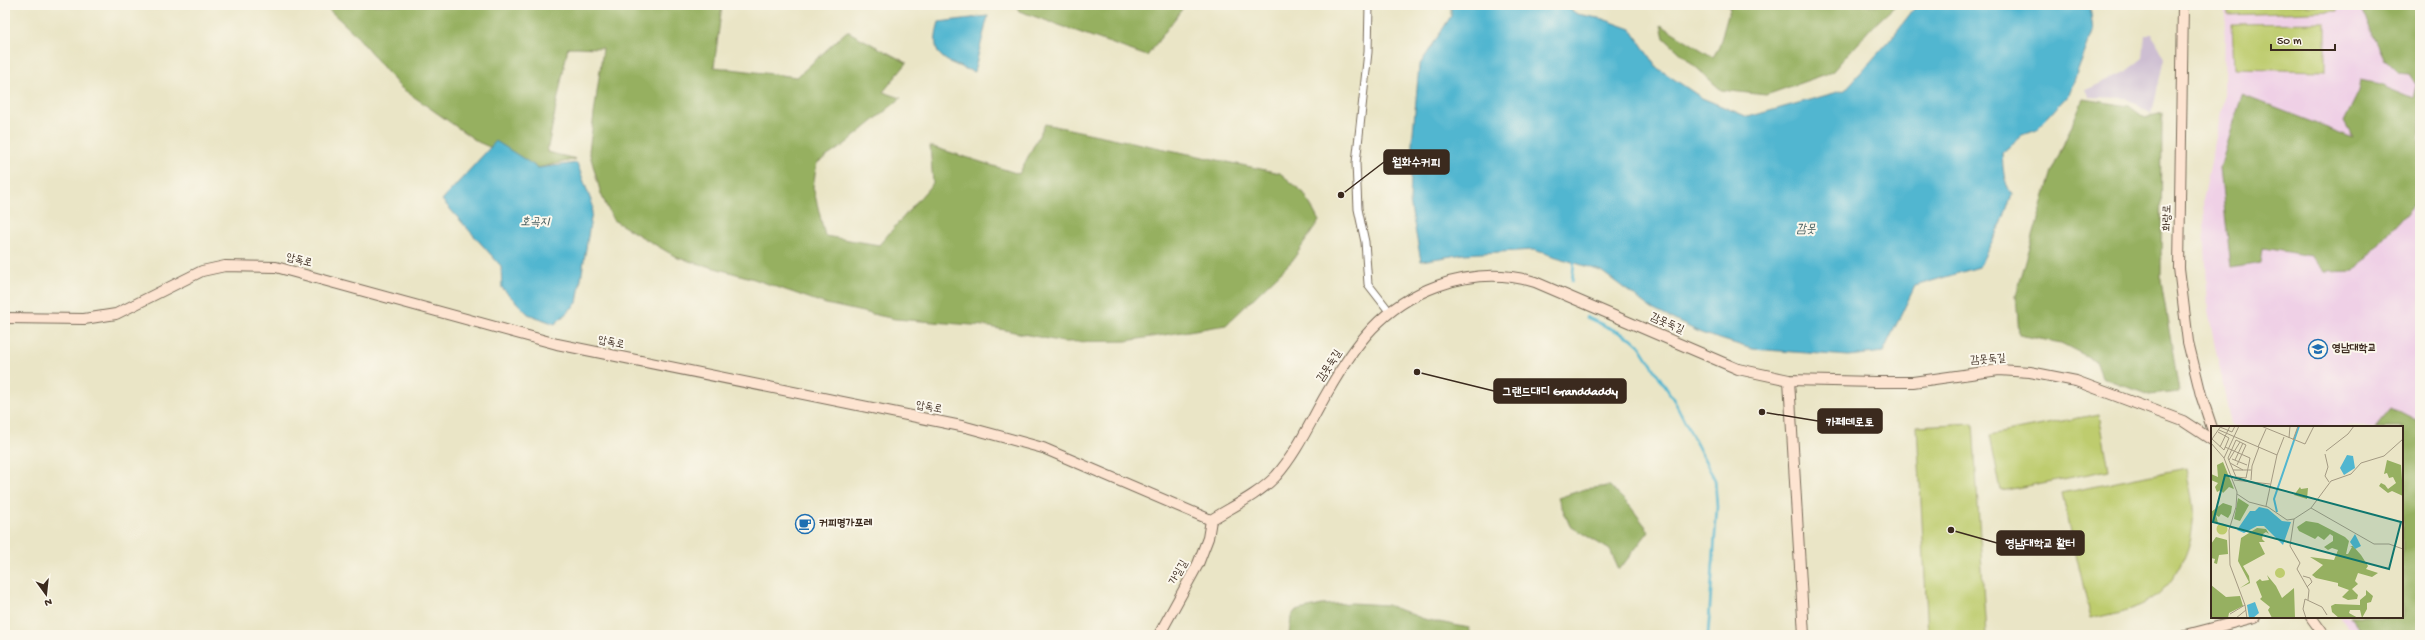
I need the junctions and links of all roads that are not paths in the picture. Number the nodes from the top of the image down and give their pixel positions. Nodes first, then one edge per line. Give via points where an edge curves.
1 (1369, 5) edge
2 (2183, 5) edge
3 (1389, 311) junction
4 (5, 318) edge
5 (1789, 380) junction
6 (2211, 426) edge
7 (2211, 439) edge
8 (1211, 520) junction
9 (2251, 618) edge
10 (2312, 618) edge
11 (1159, 635) edge
12 (1804, 635) edge
13 (2186, 635) edge
14 (2324, 635) edge

1 - 3 street via 1368,52 1356,163 1358,209 1365,242 1368,284
2 - 6 street, 화랑로 via 2179,268 2188,342
3 - 5 street, 감못둑길 via 1420,292 1456,279 1500,275 1535,282 1738,369
3 - 8 street, 감못둑길 via 1356,348 1327,393 1298,448 1275,477
4 - 8 street, 압독로 via 84,319 116,314 202,271 225,266 276,267 557,344 987,433 1043,448
5 - 7 street, 감못둑길 via 1913,382 1999,370 2030,372 2076,381 2183,421
5 - 12 street
8 - 11 street, 가일길 via 1208,538 1198,564
9 - 13 street
10 - 14 street

